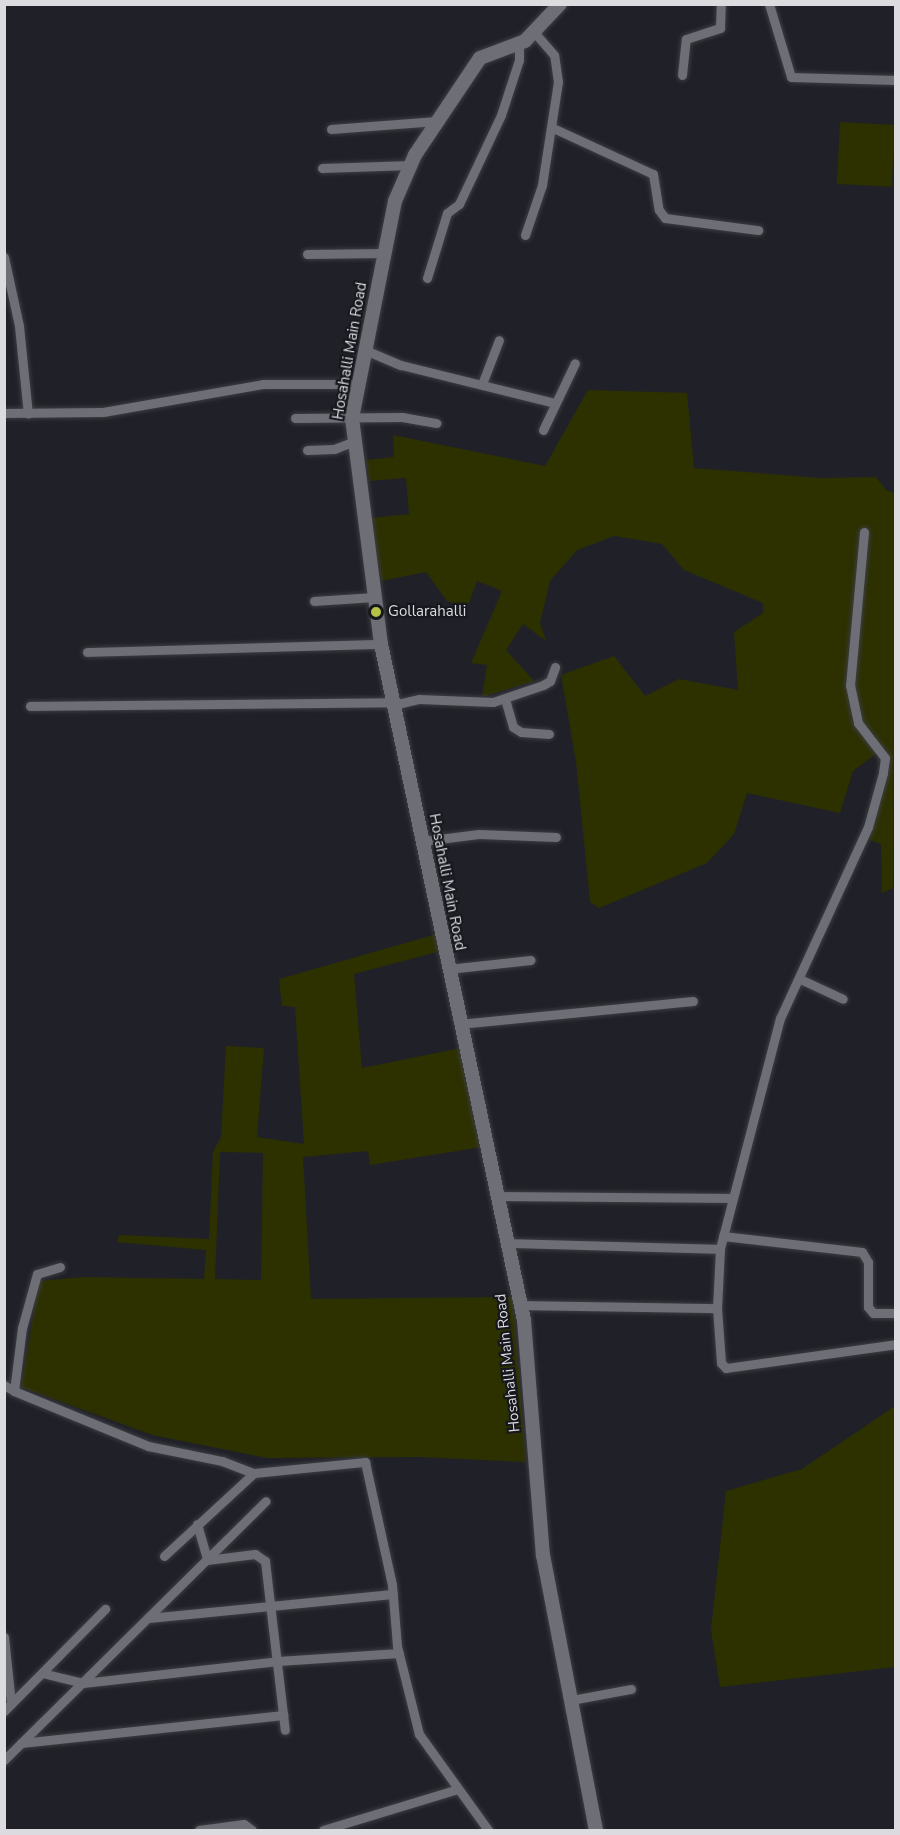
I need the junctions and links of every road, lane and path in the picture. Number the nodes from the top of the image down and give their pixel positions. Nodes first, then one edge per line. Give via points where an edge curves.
1 (560, 4) edge
2 (721, 4) edge
3 (769, 4) edge
4 (535, 33) junction
5 (519, 44) junction
6 (682, 75) dead end
7 (896, 80) edge
8 (437, 121) junction
9 (553, 128) junction
10 (331, 129) dead end
11 (411, 165) junction
12 (322, 168) dead end
13 (758, 230) dead end
14 (525, 235) dead end
15 (385, 253) junction
16 (307, 254) dead end
17 (4, 257) edge
18 (427, 278) dead end
19 (499, 340) dead end
20 (365, 350) junction
21 (575, 363) dead end
22 (358, 384) junction
23 (483, 384) junction
24 (554, 403) junction
25 (4, 413) edge
26 (28, 414) junction
27 (295, 418) dead end
28 (352, 418) junction
29 (436, 423) dead end
30 (543, 430) dead end
31 (355, 441) junction
32 (307, 450) dead end
33 (864, 532) dead end
34 (374, 597) junction
35 (314, 601) dead end
36 (381, 644) junction
37 (87, 652) dead end
38 (555, 667) dead end
39 (505, 699) junction
40 (393, 704) junction
41 (30, 706) dead end
42 (549, 734) dead end
43 (556, 837) dead end
44 (423, 841) junction
45 (531, 960) dead end
46 (448, 969) junction
47 (800, 980) junction
48 (843, 999) dead end
49 (693, 1001) dead end
50 (459, 1024) junction
51 (499, 1196) junction
52 (732, 1198) junction
53 (723, 1236) junction
54 (509, 1243) junction
55 (720, 1249) junction
56 (60, 1267) dead end
57 (521, 1305) junction
58 (717, 1308) junction
59 (896, 1313) edge
60 (896, 1344) edge
61 (4, 1385) edge
62 (14, 1390) junction
63 (254, 1473) junction
64 (266, 1502) dead end
65 (197, 1524) junction
66 (164, 1556) dead end
67 (207, 1560) junction
68 (393, 1594) junction
69 (271, 1606) junction
70 (105, 1609) dead end
71 (148, 1618) junction
72 (4, 1637) edge
73 (399, 1653) junction
74 (278, 1661) junction
75 (42, 1673) junction
76 (83, 1683) junction
77 (632, 1689) dead end
78 (571, 1700) junction
79 (8, 1708) edge
80 (284, 1715) junction
81 (285, 1730) dead end
82 (21, 1743) junction
83 (4, 1760) edge
84 (458, 1789) junction
85 (199, 1830) edge
86 (252, 1830) edge
87 (322, 1830) edge
88 (488, 1830) edge
89 (596, 1830) edge

1 - 4 street, Hosahalli Main Road
2 - 6 street via 720,28 686,39
3 - 7 street via 791,77
4 - 5 street, Hosahalli Main Road
4 - 9 street via 558,66
5 - 8 street, Hosahalli Main Road via 480,58
5 - 18 street via 519,60 501,115 459,204 447,213
8 - 10 street
8 - 11 street, Hosahalli Main Road
9 - 13 street via 653,174 659,210 665,218
9 - 14 street via 542,185
11 - 12 street
11 - 15 street, Hosahalli Main Road via 395,201
15 - 16 street
15 - 20 street, Hosahalli Main Road
17 - 26 street via 19,326
19 - 23 street
20 - 22 street, Hosahalli Main Road
20 - 23 street via 401,365
21 - 24 street
22 - 26 street via 263,384 103,412
22 - 28 street, Hosahalli Main Road
23 - 24 street
24 - 30 street
25 - 26 street
27 - 28 street
28 - 29 street via 402,417
28 - 31 street, Hosahalli Main Road
31 - 32 street via 334,449
31 - 34 street, Hosahalli Main Road
33 - 47 street via 850,685 858,723 885,758 883,773 867,827
34 - 35 street
34 - 36 street, Hosahalli Main Road
36 - 37 street
36 - 40 street, Hosahalli Main Road
38 - 39 street via 550,681
39 - 40 street via 473,704 419,699
39 - 42 street via 513,727 521,732
40 - 41 street
40 - 44 street, Hosahalli Main Road
43 - 44 street via 479,834
44 - 46 street, Hosahalli Main Road
45 - 46 street
46 - 50 street, Hosahalli Main Road
47 - 48 street
47 - 52 street via 780,1018 749,1148
49 - 50 street
50 - 51 street, Hosahalli Main Road
51 - 52 street
51 - 54 street, Hosahalli Main Road
52 - 53 street
53 - 55 street
53 - 59 street via 862,1252 868,1262 868,1307 873,1313
54 - 55 street
54 - 57 street, Hosahalli Main Road
55 - 58 street
56 - 62 street via 37,1274 22,1328
57 - 58 street
57 - 78 street, Hosahalli Main Road via 543,1555
58 - 60 street via 721,1363 726,1368
61 - 62 street
62 - 63 street via 148,1446 222,1461
63 - 65 street
63 - 68 street via 365,1462
64 - 67 street
65 - 66 street
65 - 67 street
67 - 69 street via 262,1555
67 - 71 street
68 - 69 street
68 - 73 street
69 - 71 street
69 - 74 street
70 - 75 street
71 - 76 street
72 - 79 street
73 - 74 street
73 - 84 street via 419,1734
74 - 76 street
74 - 80 street
75 - 76 street
75 - 79 street
76 - 82 street
77 - 78 street
78 - 89 street, Hosahalli Main Road
80 - 81 street
80 - 82 street
82 - 83 street
84 - 87 street
84 - 88 street
85 - 86 street via 244,1824

